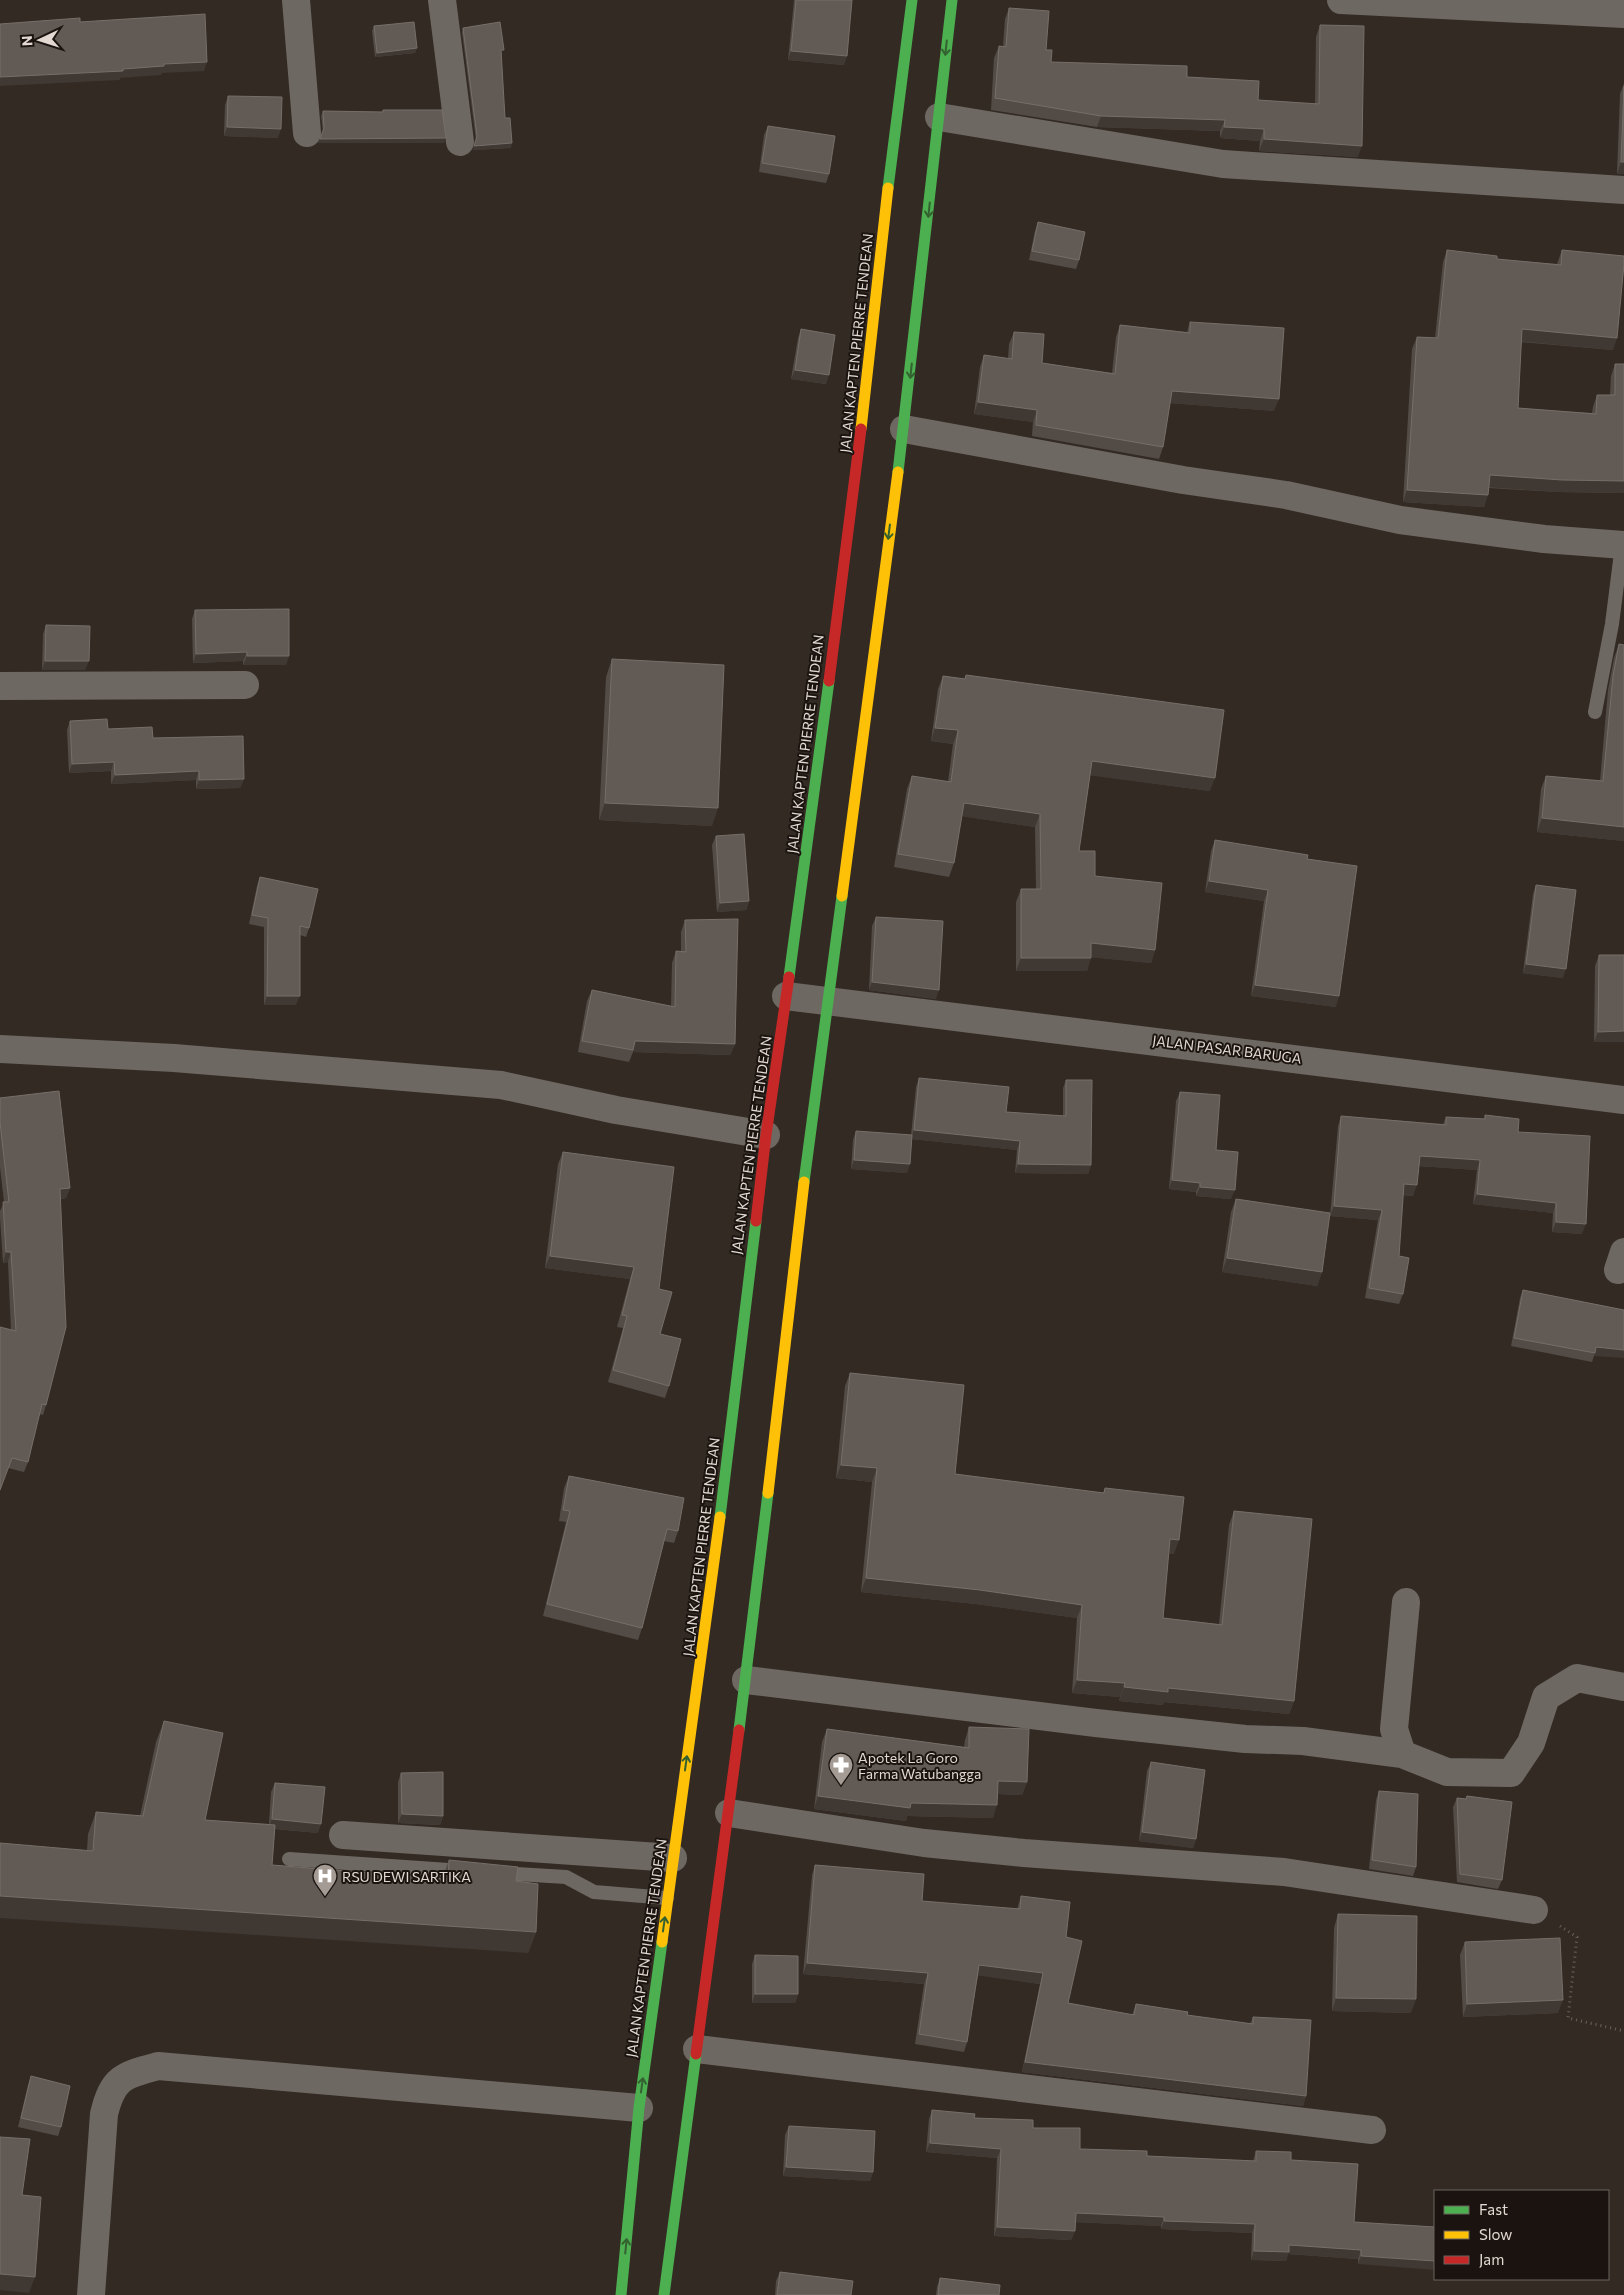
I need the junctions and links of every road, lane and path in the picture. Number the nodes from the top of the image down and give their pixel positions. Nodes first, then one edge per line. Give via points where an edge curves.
1 (296, 0) edge
2 (442, 0) edge
3 (912, 0) edge
4 (952, 0) edge
5 (1341, 0) edge
6 (1624, 14) edge
7 (939, 116) junction
8 (307, 133) dead end
9 (460, 142) dead end
10 (1624, 190) edge
11 (904, 429) junction
12 (1623, 545) edge
13 (245, 685) dead end
14 (0, 686) edge
15 (1594, 712) dead end
16 (786, 996) junction
17 (830, 1002) junction
18 (0, 1049) edge
19 (1624, 1100) edge
20 (766, 1135) junction
21 (1406, 1602) dead end
22 (746, 1680) junction
23 (1624, 1687) edge
24 (1402, 1754) junction
25 (729, 1813) junction
26 (343, 1835) dead end
27 (673, 1858) junction
28 (289, 1859) dead end
29 (667, 1898) junction
30 (1534, 1910) joint
31 (1624, 2032) edge
32 (697, 2049) junction
33 (639, 2108) junction
34 (1372, 2130) dead end
35 (91, 2295) edge
36 (621, 2295) edge
37 (664, 2295) edge

1 - 8 street
2 - 9 street
3 - 16 highway, JALAN KAPTEN PIERRE TENDEAN via 896,111 859,452
4 -> 7 highway
5 - 6 street
7 - 10 street via 1223,164
7 -> 11 highway
11 - 12 street via 1183,480 1286,495 1400,520 1544,539
11 -> 17 highway
12 - 15 lane via 1612,624
13 - 14 street
16 - 17 street, JALAN PASAR BARUGA
16 - 20 highway, JALAN KAPTEN PIERRE TENDEAN
17 - 19 street, JALAN PASAR BARUGA
17 - 22 highway via 806,1166
18 - 20 street via 174,1058 501,1085 616,1110
27 -> 20 highway, JALAN KAPTEN PIERRE TENDEAN via 714,1570
21 - 24 street via 1394,1729
22 - 24 street via 1096,1723 1245,1739 1303,1741
22 - 25 highway
23 - 24 street via 1577,1678 1546,1698 1531,1744 1511,1773 1447,1772
25 - 30 street via 924,1842 1024,1853 1284,1872
25 - 32 highway
26 - 27 street
27 - 29 highway, JALAN KAPTEN PIERRE TENDEAN
28 - 29 lane via 566,1878 594,1892
33 -> 29 highway, JALAN KAPTEN PIERRE TENDEAN
30 - 31 path via 1577,1937 1568,2018
32 - 34 street
32 - 37 highway
33 - 35 street via 158,2066 128,2074 115,2083 104,2114
36 -> 33 highway, JALAN KAPTEN PIERRE TENDEAN

